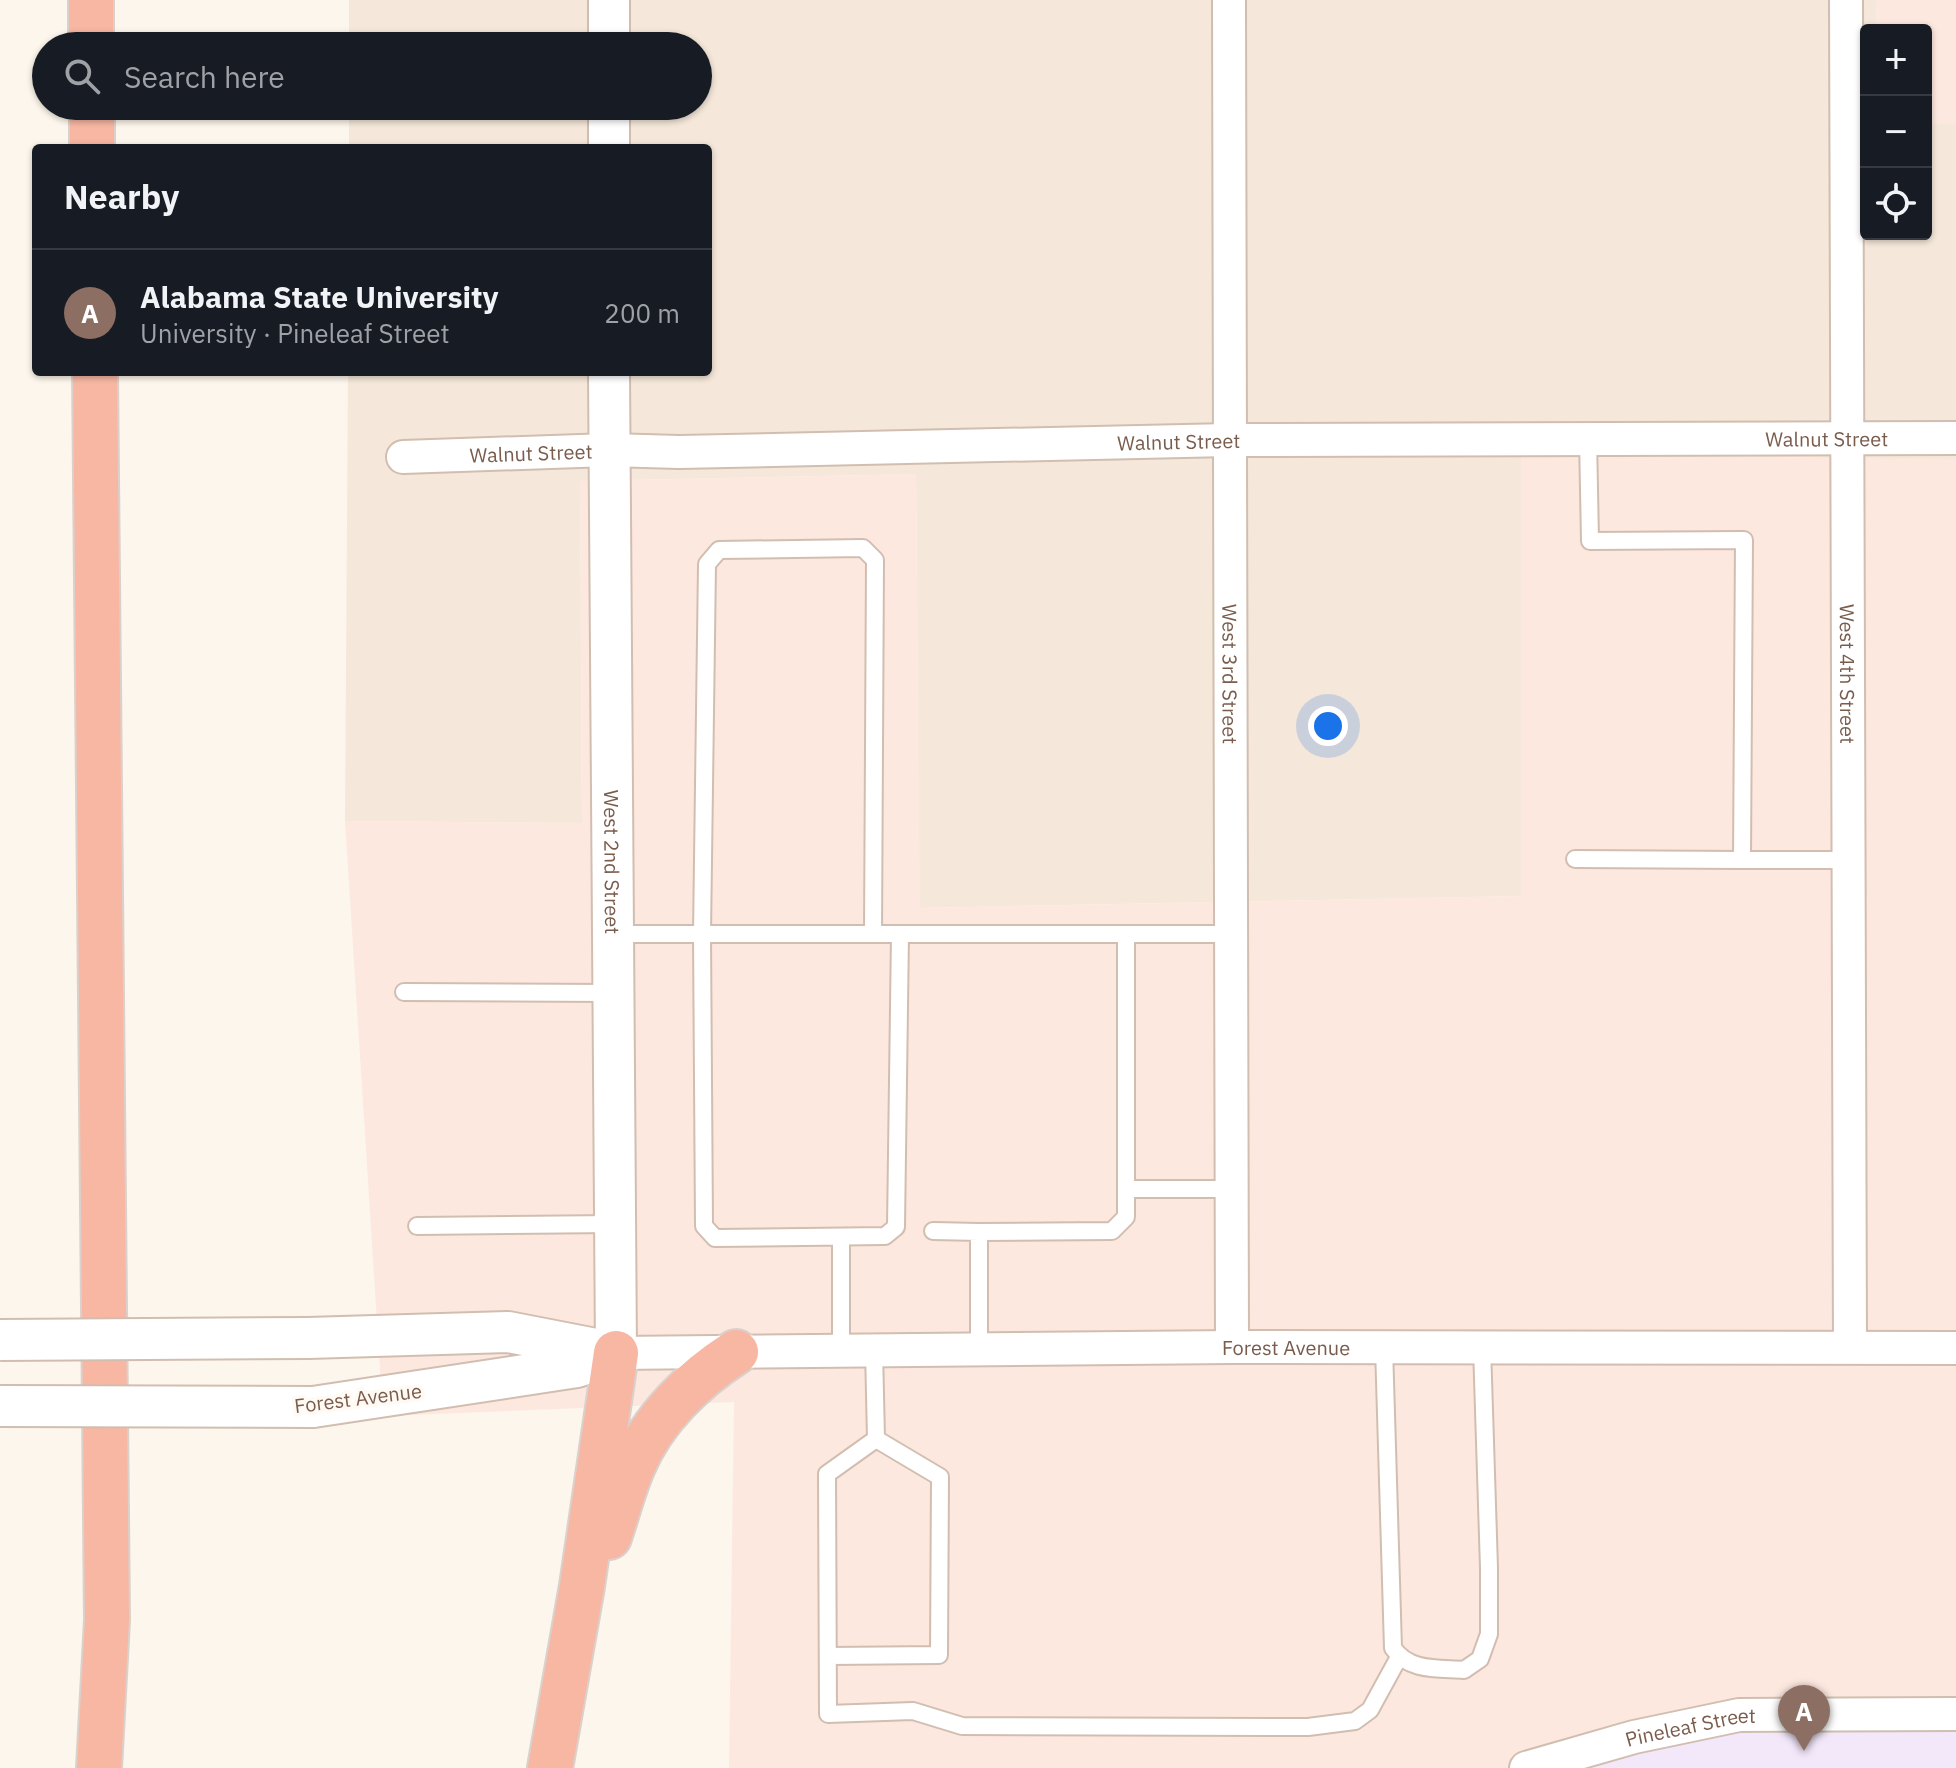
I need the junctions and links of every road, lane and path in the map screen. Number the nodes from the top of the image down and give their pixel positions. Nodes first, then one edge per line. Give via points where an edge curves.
1 (91, 0) edge
2 (609, 0) edge
3 (1229, 0) edge
4 (1846, 0) edge
5 (91, 32) edge
6 (609, 32) edge
7 (92, 120) edge
8 (609, 120) edge
9 (92, 144) edge
10 (609, 144) edge
11 (95, 376) edge
12 (609, 376) edge
13 (1847, 436) junction
14 (1588, 437) junction
15 (1956, 438) edge
16 (1229, 440) junction
17 (609, 450) junction
18 (403, 457) dead end
19 (1575, 859) dead end
20 (1742, 860) junction
21 (1848, 860) junction
22 (612, 934) junction
23 (702, 934) junction
24 (873, 934) junction
25 (900, 934) junction
26 (1126, 934) junction
27 (1230, 934) junction
28 (404, 992) dead end
29 (613, 993) junction
30 (1126, 1189) junction
31 (1231, 1189) junction
32 (615, 1224) junction
33 (417, 1226) dead end
34 (933, 1231) dead end
35 (979, 1232) junction
36 (841, 1237) junction
37 (0, 1340) edge
38 (1232, 1347) junction
39 (1384, 1347) junction
40 (1482, 1347) junction
41 (1850, 1347) junction
42 (1956, 1348) edge
43 (874, 1350) junction
44 (979, 1350) junction
45 (841, 1351) junction
46 (736, 1352) junction
47 (616, 1353) junction
48 (0, 1406) edge
49 (876, 1439) junction
50 (572, 1641) junction
51 (828, 1656) junction
52 (1399, 1657) junction
53 (1956, 1714) edge
54 (99, 1768) edge
55 (550, 1768) edge
56 (1526, 1768) edge

1 - 5 highway
2 - 6 street
3 - 16 street, West 3rd Street
4 - 13 street, West 4th Street
7 - 9 highway
8 - 10 street
11 - 54 highway via 107,1620
12 - 17 street, West 2nd Street
13 - 14 street, Walnut Street
13 - 15 street, Walnut Street
13 - 21 street, West 4th Street
14 - 16 street, Walnut Street
14 - 20 lane via 1590,541 1744,540
16 - 17 street, Walnut Street
16 - 27 street, West 3rd Street
17 - 18 street, Walnut Street
17 - 22 street, West 2nd Street
19 - 20 lane
20 - 21 lane
21 - 41 street, West 4th Street
22 - 23 lane
22 - 29 street, West 2nd Street
23 - 24 lane
23 - 24 lane via 707,564 719,550 863,548 875,560
23 - 36 lane via 704,1226 715,1238
24 - 25 lane
25 - 26 lane
25 - 36 lane via 896,1227 885,1236
26 - 27 lane
26 - 30 lane
27 - 31 street, West 3rd Street
28 - 29 lane
29 - 32 street, West 2nd Street
30 - 31 lane
30 - 35 lane via 1126,1217 1112,1231
31 - 38 street, West 3rd Street
32 - 33 lane
32 - 47 street, West 2nd Street
34 - 35 lane
35 - 44 lane
36 - 45 lane
37 - 47 street, Forest Avenue, bridge via 508,1332
38 - 39 street, Forest Avenue
38 - 44 street, Forest Avenue
39 - 40 street, Forest Avenue
39 - 52 lane via 1393,1648
40 - 41 street, Forest Avenue
40 - 52 lane via 1489,1634 1480,1659 1464,1670 1416,1667
41 - 42 street, Forest Avenue
43 - 44 street, Forest Avenue
43 - 45 street, Forest Avenue
43 - 49 lane
45 - 46 street, Forest Avenue
46 - 47 street, Forest Avenue
46 - 50 highway via 668,1409 634,1463
47 - 48 street, Forest Avenue, bridge via 577,1367 313,1407
47 - 50 highway
49 - 51 lane via 827,1474
49 - 51 lane via 940,1477 939,1655
50 - 55 highway
51 - 52 lane via 828,1714 913,1711 962,1726 1263,1727 1355,1721 1370,1710
53 - 56 street, Pineleaf Street via 1739,1715 1634,1737

